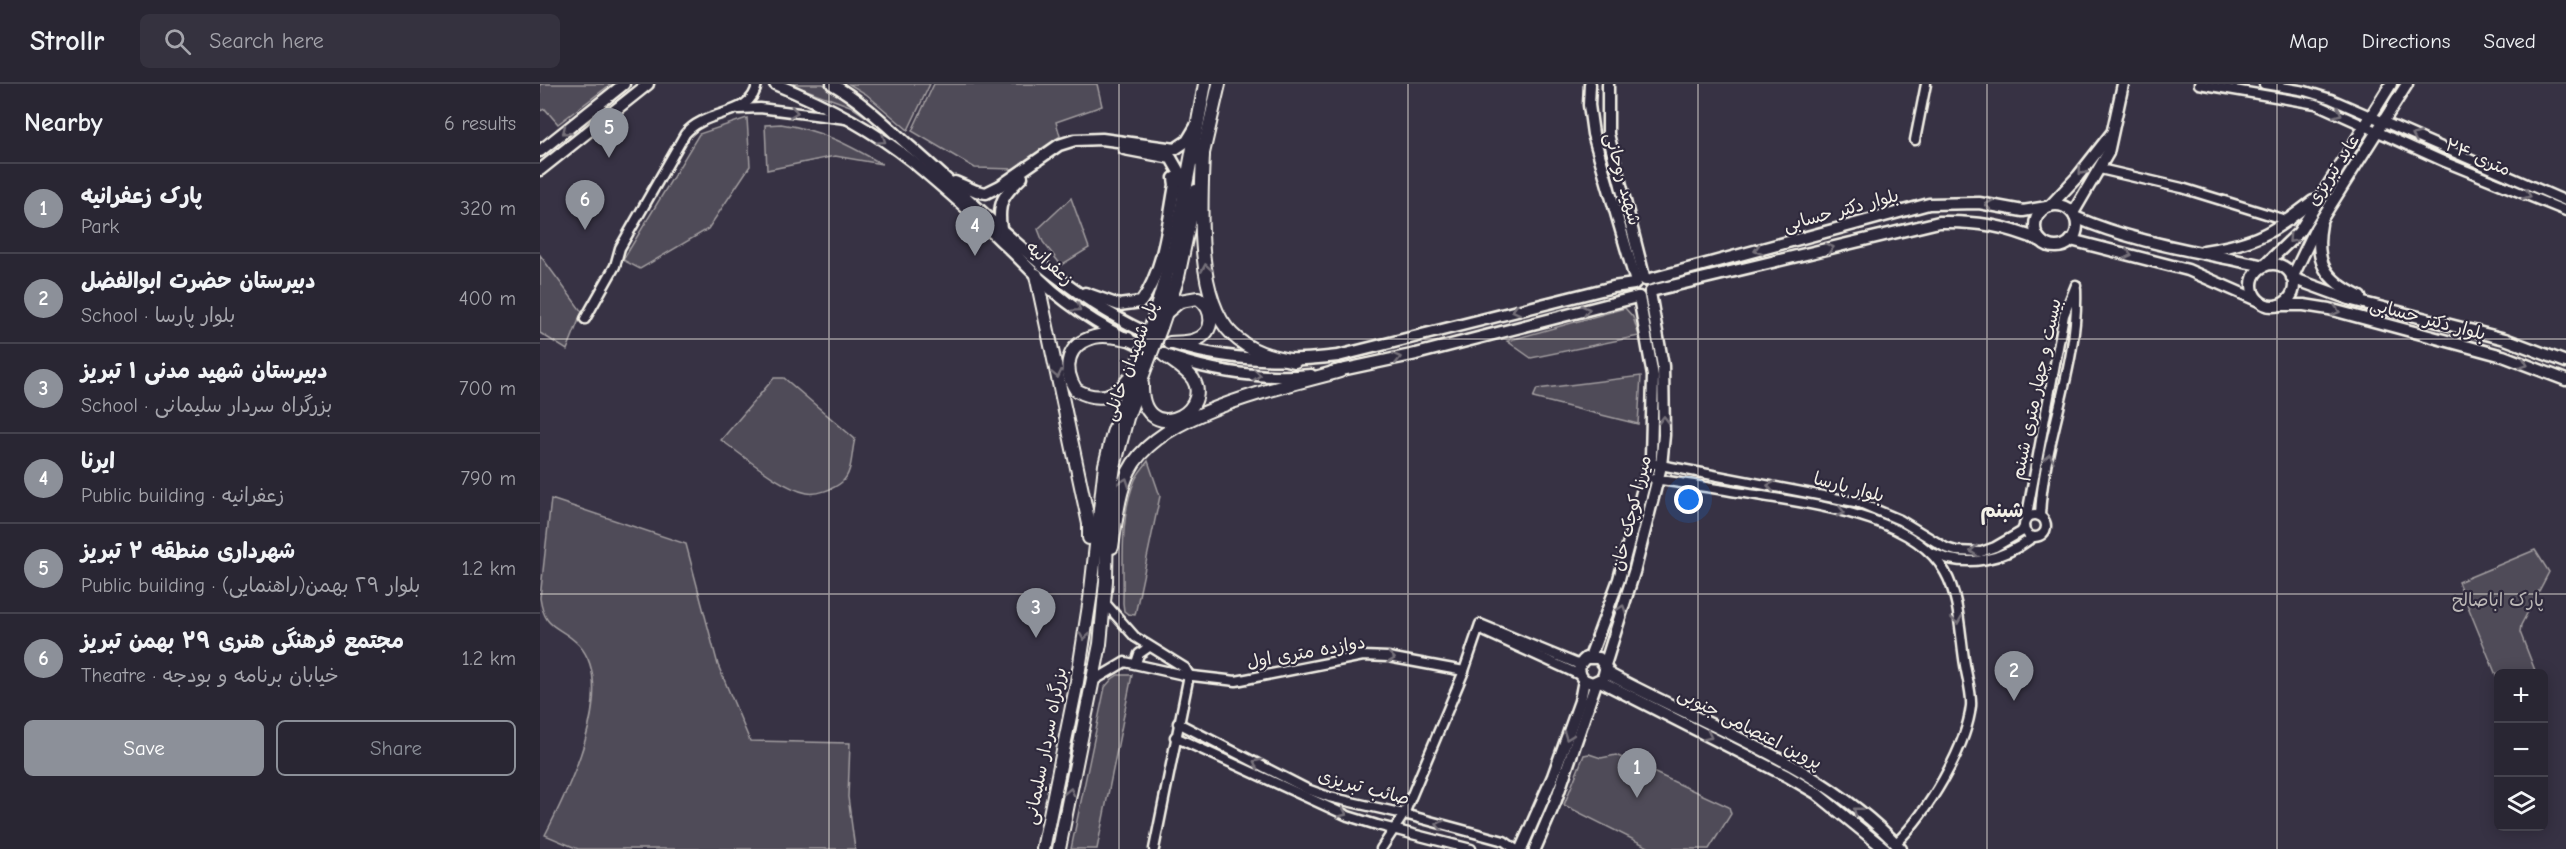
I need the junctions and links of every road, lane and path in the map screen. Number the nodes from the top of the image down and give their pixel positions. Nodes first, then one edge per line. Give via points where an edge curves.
1 (624, 84) edge
2 (648, 84) edge
3 (758, 84) edge
4 (775, 84) edge
5 (832, 84) edge
6 (1205, 84) edge
7 (1227, 84) edge
8 (1590, 84) edge
9 (1608, 84) edge
10 (1926, 84) edge
11 (2123, 84) edge
12 (2199, 84) edge
13 (2264, 84) edge
14 (2391, 84) edge
15 (2407, 84) edge
16 (1218, 90) edge
17 (2305, 91) junction
18 (2303, 101) junction
19 (736, 109) junction
20 (2371, 116) junction
21 (852, 120) junction
22 (1199, 121) junction
23 (2384, 121) junction
24 (2365, 126) junction
25 (2377, 132) junction
26 (2111, 134) junction
27 (1915, 140) dead end
28 (540, 151) edge
29 (1157, 154) junction
30 (1203, 155) junction
31 (2100, 169) junction
32 (540, 170) edge
33 (948, 179) junction
34 (2085, 192) junction
35 (986, 193) junction
36 (2318, 198) junction
37 (2566, 201) edge
38 (1183, 206) junction
39 (1000, 207) junction
40 (2048, 207) junction
41 (2566, 211) edge
42 (2074, 215) junction
43 (2322, 218) junction
44 (2289, 221) junction
45 (2102, 227) junction
46 (1001, 228) junction
47 (2071, 240) junction
48 (2041, 241) junction
49 (2197, 252) junction
50 (2264, 266) junction
51 (1036, 275) junction
52 (2292, 278) junction
53 (1063, 283) junction
54 (1642, 288) junction
55 (2259, 301) junction
56 (2278, 305) junction
57 (2379, 307) junction
58 (1167, 312) junction
59 (585, 319) dead end
60 (1157, 326) junction
61 (1128, 339) junction
62 (1170, 343) junction
63 (1164, 355) junction
64 (1338, 356) joint
65 (1296, 361) junction
66 (2566, 362) edge
67 (1141, 367) junction
68 (1340, 371) junction
69 (2566, 380) edge
70 (1656, 464) junction
71 (1647, 478) junction
72 (1659, 480) junction
73 (2040, 516) junction
74 (2025, 523) junction
75 (2033, 537) junction
76 (1926, 550) junction
77 (1092, 578) junction
78 (1106, 581) junction
79 (1105, 603) junction
80 (1149, 648) junction
81 (1160, 654) junction
82 (1590, 657) junction
83 (1136, 663) junction
84 (1605, 667) junction
85 (1156, 669) junction
86 (1464, 671) junction
87 (1581, 673) junction
88 (1189, 675) junction
89 (1094, 681) junction
90 (1598, 682) junction
91 (1178, 723) junction
92 (1175, 737) junction
93 (1404, 814) junction
94 (1395, 829) junction
95 (1899, 846) edge
96 (1043, 849) edge
97 (1059, 849) edge
98 (1154, 849) edge
99 (1381, 849) edge
100 (1471, 849) edge
101 (1515, 849) edge
102 (1521, 849) edge
103 (1535, 849) edge
104 (1885, 849) edge

1 -> 28 main road
2 - 32 main road
3 - 19 street via 751,100
4 - 21 main road, زعفرانیه
5 - 33 main road, زعفرانیه via 861,103
6 - 22 highway
7 - 16 main road
8 - 54 main road, شهید روحانی via 1593,134
9 - 54 main road, شهید روحانی via 1608,134
10 - 27 street
11 - 26 main road
12 - 18 street
13 - 17 street
14 - 20 main road, عابد تبریزی
15 - 23 main road, عابد تبریزی
16 - 30 highway
17 - 18 street
17 - 20 street
18 -> 24 street
19 -> 21 street via 759,108
19 - 59 street via 702,119 685,134
20 - 23 street, ۲۴ متری
20 - 24 main road, عابد تبریزی
21 -> 51 main road, زعفرانیه via 912,161
22 - 35 main road via 1187,141 1175,148 1090,138 1059,145
22 - 38 highway
23 - 25 main road, عابد تبریزی
37 -> 23 street, ۲۴ متری
24 - 25 street, ۲۴ متری
24 - 36 main road, عابد تبریزی
25 -> 41 street, ۲۴ متری
25 - 43 main road, عابد تبریزی
26 - 31 main road
26 -> 40 main road
29 - 38 main road via 1167,156 1179,172
29 - 39 main road via 1098,144 1066,148 1023,176 1004,194
29 - 53 main road via 1168,163 1175,185 1159,261 1141,302 1119,305
30 - 58 highway, پل شهیدان خانلی
65 -> 30 highway via 1258,352 1233,335 1220,319 1206,273 1201,211
31 - 34 main road
31 - 44 street via 2182,188
33 - 35 main road
33 - 46 main road, زعفرانیه
34 - 42 main road
34 - 45 main road via 2085,212
35 - 39 main road via 989,208
36 - 44 main road
36 -> 50 main road, عابد تبریزی via 2293,240
38 - 60 highway, پل شهیدان خانلی
39 - 46 main road
40 - 42 main road via 2062,206
40 - 48 main road via 2035,222
40 -> 54 main road, بلوار دکتر حسابی via 2023,210 1979,203 1929,204
42 - 45 main road
42 - 47 main road via 2077,229
43 - 52 main road, عابد تبریزی
43 - 57 main road via 2318,254 2326,272 2348,291
44 - 49 main road via 2255,240
45 - 49 main road
46 - 53 main road, زعفرانیه
47 - 48 main road via 2058,247
47 -> 55 main road via 2188,270
54 -> 48 main road, بلوار دکتر حسابی via 1939,222 2002,226
49 - 50 main road
50 - 52 main road via 2284,267
50 - 55 main road via 2252,281
51 -> 61 main road, زعفرانیه via 1094,320
51 -> 77 highway via 1089,524
52 - 56 main road via 2290,297
52 - 57 main road, بلوار دکتر حسابی
53 - 62 main road, زعفرانیه via 1110,315
54 -> 64 main road, بلوار دکتر حسابی via 1613,286
68 -> 54 main road, بلوار دکتر حسابی via 1416,354
54 - 70 main road, میرزا کوچک خان via 1658,375
55 - 56 main road
56 -> 69 main road, بلوار دکتر حسابی via 2329,309 2503,356
57 - 66 main road, بلوار دکتر حسابی via 2505,339
58 - 60 highway, پل شهیدان خانلی
58 - 62 highway via 1180,301 1198,298 1205,302 1211,321 1209,329 1196,340
60 - 67 highway, پل شهیدان خانلی, bridge
61 - 63 main road, زعفرانیه
61 - 67 highway via 1108,336 1084,341 1071,354 1067,371 1076,390 1095,398 1117,392
62 - 65 main road, زعفرانیه via 1239,358
63 - 67 highway via 1193,380 1196,397 1188,411 1177,418 1154,417 1144,404
63 -> 68 main road, زعفرانیه via 1254,375 1280,377
64 - 65 main road, زعفرانیه
67 - 77 highway, پل شهیدان خانلی via 1113,433 1105,465
67 - 78 highway, پل شهیدان خانلی via 1110,493
78 -> 68 highway via 1122,490 1140,454 1156,439 1231,402
70 - 71 main road, میرزا کوچک خان
70 - 72 main road, میرزا کوچک خان
74 -> 70 street, بلوار پارسا via 2011,539 1995,547 1981,552 1956,551 1860,503
71 - 72 street, بلوار پارسا
71 - 82 main road, میرزا کوچک خان via 1610,608
72 -> 76 street, بلوار پارسا via 1846,513 1888,526
84 -> 72 main road, میرزا کوچک خان
73 - 74 street via 2032,516
73 -> 74 street, بیست و چهار متری شبنم via 2077,317 2076,285 2064,315
73 - 75 street via 2046,528 2040,536
74 - 75 street via 2027,533
75 - 76 street via 2004,555 1973,562
76 -> 95 street via 1946,573 1953,594 1971,703 1964,734 1947,771
77 -> 96 highway, بزرگراه سردار سلیمانی via 1077,682
78 - 79 highway, بزرگراه سردار سلیمانی
79 - 80 street
79 - 89 highway, بزرگراه سردار سلیمانی
80 - 81 street
80 - 83 street via 1139,654
81 - 85 street via 1162,662
81 - 88 street via 1185,668
82 - 84 main road, پروین اعتصامی جنوبی via 1599,658
82 - 87 main road
83 - 85 street, دوازده متری اول
83 - 89 street via 1119,664
84 - 90 main road, میرزا کوچک خان
95 -> 84 main road, پروین اعتصامی جنوبی via 1821,783 1790,764 1617,678
85 - 88 street, دوازده متری اول
86 - 87 street via 1480,627
88 -> 86 street, دوازده متری اول via 1236,681 1363,656
86 - 93 street
87 - 90 main road, پروین اعتصامی جنوبی
87 -> 102 main road via 1580,701
88 - 91 street
97 -> 89 highway, بزرگراه سردار سلیمانی
90 - 103 main road
90 -> 104 main road, پروین اعتصامی جنوبی via 1787,776 1816,793
91 - 92 street
93 -> 91 street, صائب تبریزی via 1329,798
92 -> 94 street, صائب تبریزی via 1348,816
92 - 98 street
93 - 94 street
101 -> 93 street, صائب تبریزی via 1504,842
94 - 99 street
94 - 100 street, صائب تبریزی

